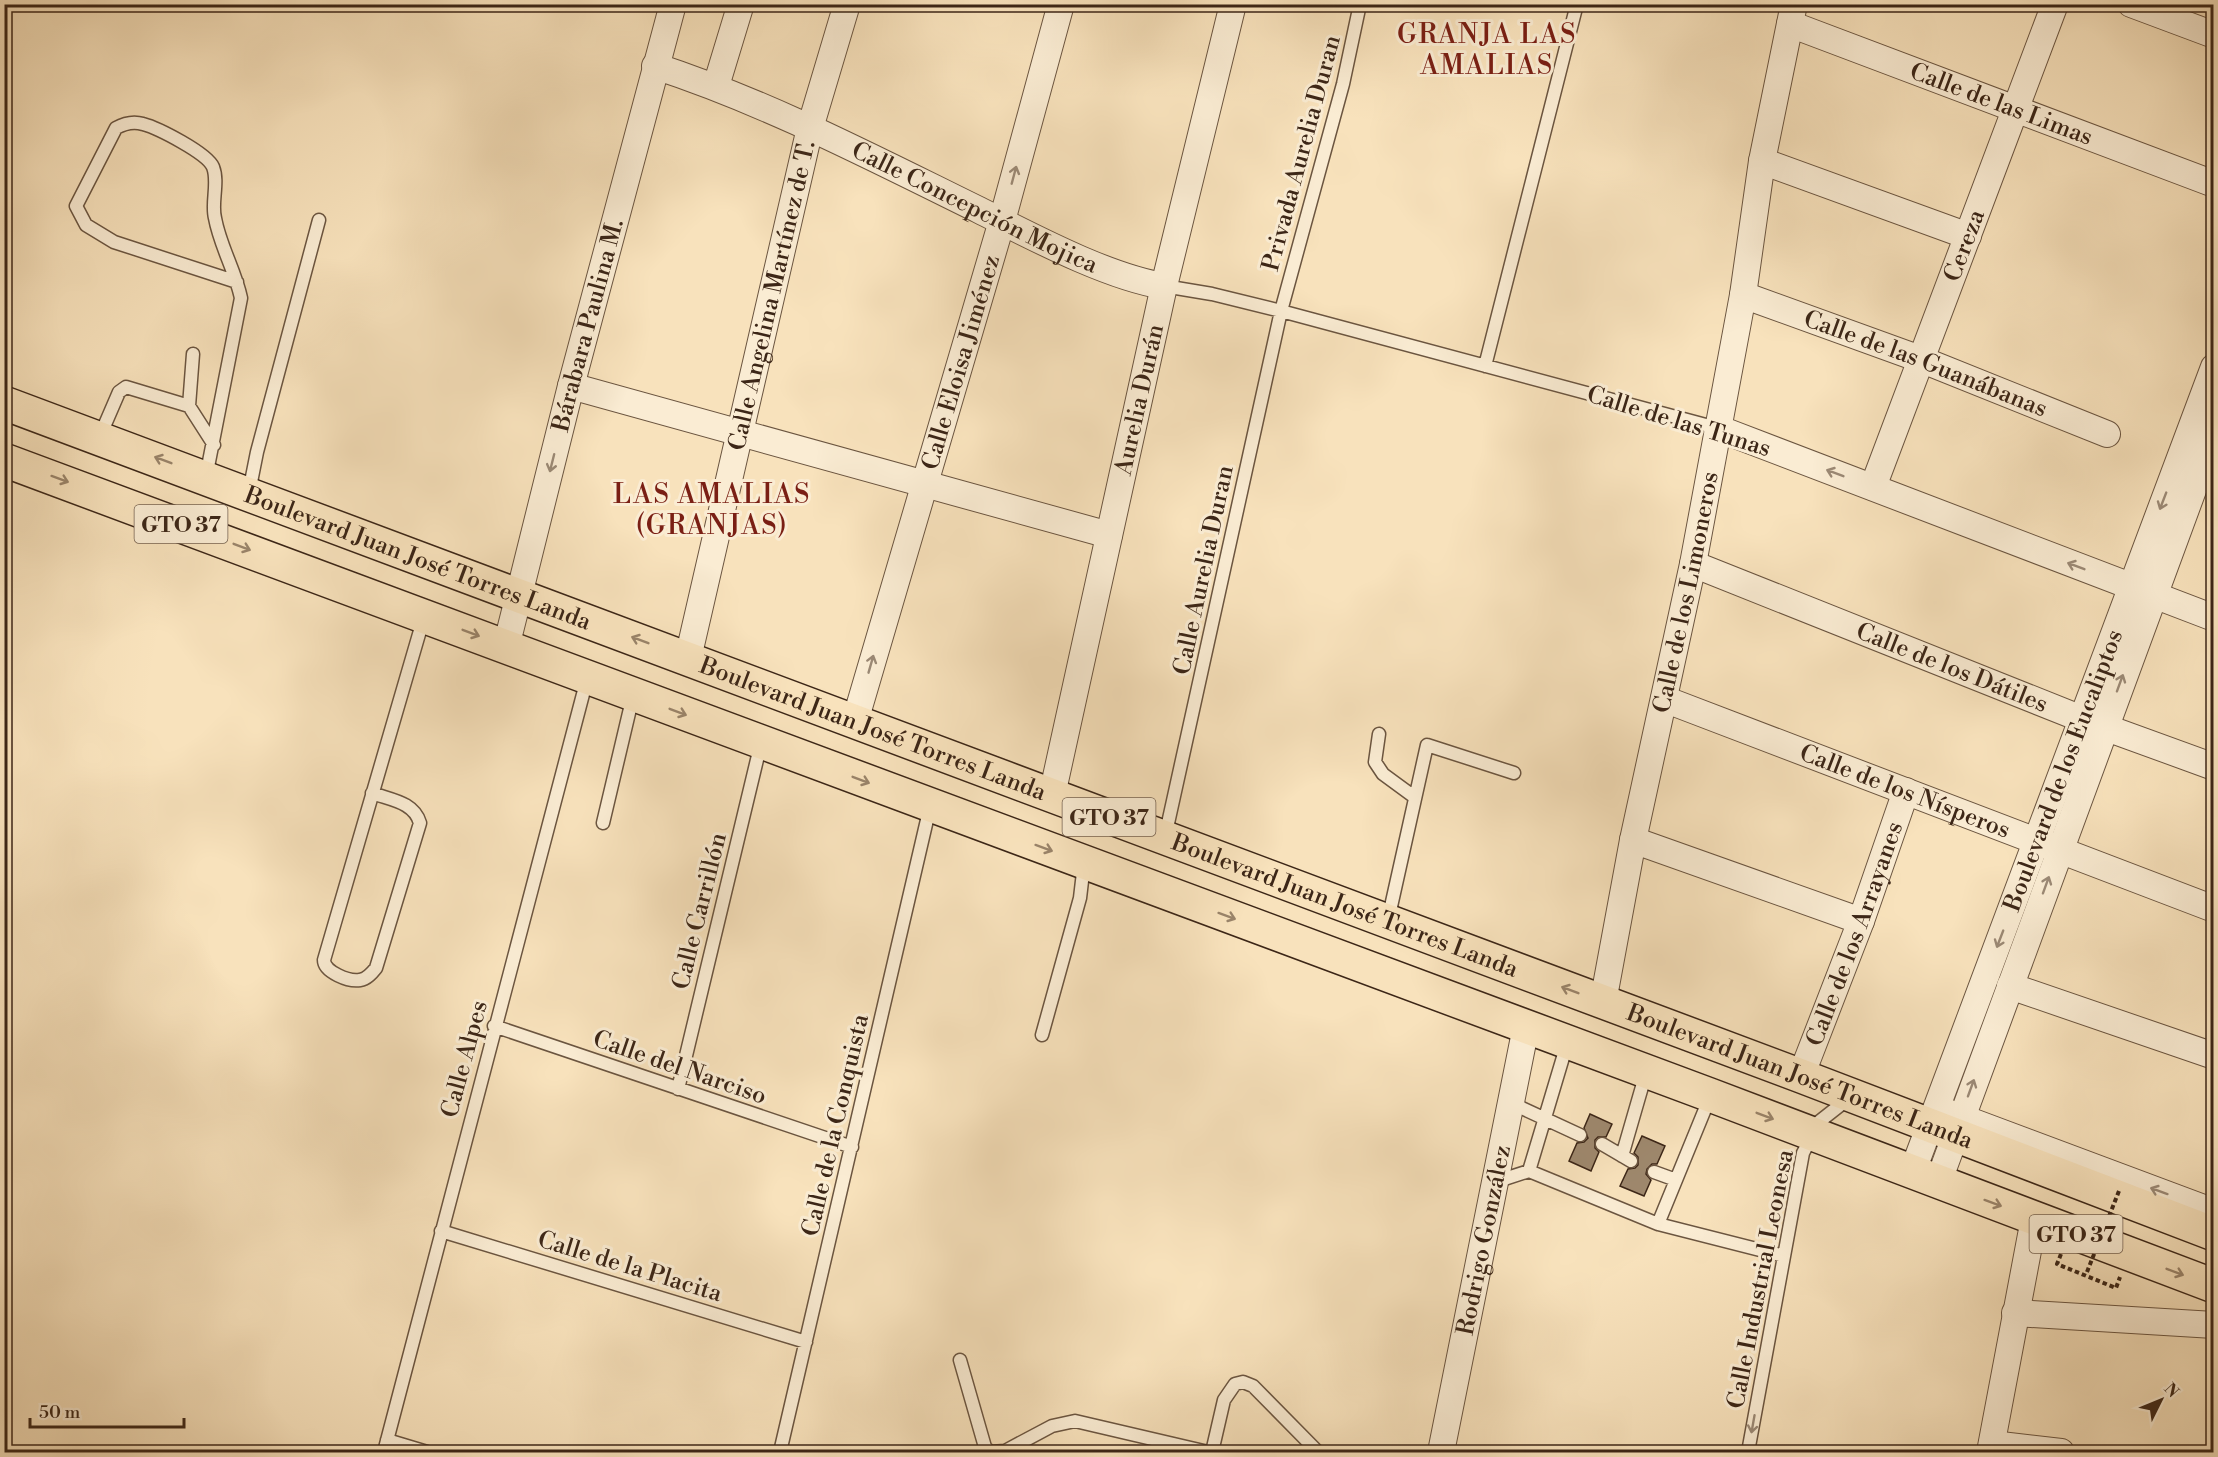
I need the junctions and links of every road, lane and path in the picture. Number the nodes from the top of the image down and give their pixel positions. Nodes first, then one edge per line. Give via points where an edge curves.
1 (673, 4) edge
2 (847, 4) edge
3 (1061, 4) edge
4 (1233, 4) edge
5 (1360, 4) edge
6 (1577, 4) edge
7 (2055, 4) edge
8 (2131, 4) edge
9 (740, 7) dead end
10 (1792, 14) edge
11 (2214, 35) edge
12 (655, 66) junction
13 (716, 86) junction
14 (2018, 108) junction
15 (810, 128) junction
16 (1762, 161) junction
17 (2214, 184) edge
18 (319, 220) dead end
19 (1002, 221) junction
20 (1968, 236) junction
21 (237, 282) junction
22 (1164, 286) junction
23 (1743, 295) junction
24 (1281, 311) junction
25 (193, 354) dead end
26 (1920, 359) junction
27 (1485, 366) junction
28 (2214, 368) edge
29 (571, 386) junction
30 (4, 403) edge
31 (189, 406) junction
32 (1717, 428) junction
33 (740, 431) junction
34 (2214, 433) edge
35 (2107, 434) dead end
36 (100, 437) junction
37 (214, 444) junction
38 (4, 460) edge
39 (2197, 468) edge
40 (206, 477) junction
41 (924, 483) junction
42 (1873, 487) junction
43 (249, 493) junction
44 (1109, 535) junction
45 (1693, 564) junction
46 (2142, 591) junction
47 (519, 595) junction
48 (424, 616) junction
49 (2214, 618) edge
50 (506, 647) junction
51 (687, 658) junction
52 (587, 678) junction
53 (633, 695) junction
54 (1664, 699) junction
55 (855, 721) junction
56 (2093, 723) junction
57 (1379, 734) dead end
58 (761, 743) junction
59 (2214, 767) edge
60 (1514, 773) dead end
61 (1906, 791) junction
62 (372, 793) junction
63 (1052, 795) junction
64 (1413, 796) junction
65 (930, 806) junction
66 (603, 823) dead end
67 (1165, 838) junction
68 (1633, 840) junction
69 (2048, 846) junction
70 (1084, 863) junction
71 (2214, 909) edge
72 (1387, 921) junction
73 (1861, 921) junction
74 (2010, 986) junction
75 (1603, 1002) junction
76 (494, 1026) junction
77 (1526, 1027) junction
78 (1042, 1035) dead end
79 (1568, 1044) junction
80 (2214, 1056) edge
81 (1647, 1072) junction
82 (1801, 1076) junction
83 (678, 1089) junction
84 (1710, 1095) junction
85 (1852, 1096) junction
86 (1511, 1102) junction
87 (1546, 1119) junction
88 (1945, 1122) junction
89 (1581, 1134) dead end
90 (1811, 1134) junction
91 (1602, 1144) dead end
92 (852, 1147) junction
93 (1530, 1171) junction
94 (1654, 1172) dead end
95 (1925, 1178) junction
96 (1676, 1180) junction
97 (1495, 1182) junction
98 (2119, 1191) dead end
99 (2214, 1212) edge
100 (2034, 1219) junction
101 (1658, 1224) junction
102 (441, 1231) junction
103 (2214, 1234) edge
104 (1784, 1256) junction
105 (2057, 1264) dead end
106 (2086, 1274) junction
107 (2214, 1286) edge
108 (2116, 1288) dead end
109 (2015, 1314) junction
110 (2214, 1325) edge
111 (806, 1342) junction
112 (960, 1360) dead end
113 (385, 1446) edge
114 (1991, 1448) edge
115 (427, 1452) edge
116 (780, 1452) edge
117 (1210, 1452) edge
118 (1318, 1452) edge
119 (1441, 1452) edge
120 (1748, 1452) edge
121 (2061, 1452) edge

1 - 12 street, Bárabara Paulina M.
2 - 15 street, Calle Angelina Martínez de T.
19 -> 3 street, Calle Eloisa Jiménez
4 - 22 street, Aurelia Durán
5 - 24 lane, Privada Aurelia Duran via 1343,84
6 - 27 lane
7 - 14 street, Cereza
8 - 11 street
9 - 13 street
10 - 14 street, Calle de las Limas
10 - 16 street, Calle de los Limoneros
12 - 13 street, Calle Concepción Mojica
12 - 29 street, Bárabara Paulina M.
13 - 15 street, Calle Concepción Mojica
14 - 17 street, Calle de las Limas
14 - 20 street, Cereza
15 - 19 street, Calle Concepción Mojica
15 - 33 street, Calle Angelina Martínez de T.
16 - 20 street
16 - 23 street, Calle de los Limoneros
18 - 43 lane
19 - 22 street, Calle Concepción Mojica via 1117,274
19 - 41 street, Calle Eloisa Jiménez
20 - 26 street, Cereza
21 - 21 lane via 214,216 214,168 205,156 143,124 126,122 116,128 76,206 86,225 114,242
21 - 37 lane via 241,298
22 - 24 lane, Calle de las Tunas
22 - 44 street, Aurelia Durán
23 - 26 street, Calle de las Guanábanas
23 - 32 street, Calle de los Limoneros
24 - 27 lane, Calle de las Tunas
24 - 67 lane, Calle Aurelia Duran
25 - 31 lane
26 - 35 street, Calle de las Guanábanas
26 - 42 street, Cereza
27 - 32 lane, Calle de las Tunas
28 - 39 street, Boulevard de los Eucaliptos
29 - 33 street
29 -> 47 street, Bárabara Paulina M.
30 - 36 main road, Boulevard Juan José Torres Landa / GTO 37
31 - 36 lane via 121,388
31 - 37 lane
42 -> 32 street, Calle de las Tunas
32 - 45 street, Calle de los Limoneros
33 - 41 street
33 - 51 street, Calle Angelina Martínez de T.
34 - 39 street, Boulevard de los Eucaliptos
40 -> 36 main road, Boulevard Juan José Torres Landa / GTO 37
37 - 40 lane
38 -> 48 main road, Boulevard Juan José Torres Landa / GTO 37
39 - 46 street, Boulevard de los Eucaliptos
40 - 43 main road, Boulevard Juan José Torres Landa / GTO 37
41 - 44 street
55 -> 41 street, Calle Eloisa Jiménez
46 -> 42 street, Calle de las Tunas
43 - 47 main road, Boulevard Juan José Torres Landa / GTO 37
44 - 63 street, Aurelia Durán
45 - 54 street, Calle de los Limoneros
45 - 56 street, Calle de los Dátiles
46 - 49 street, Calle de las Tunas
46 - 56 street, Boulevard de los Eucaliptos
47 - 50 street, Bárabara Paulina M.
51 -> 47 main road, Boulevard Juan José Torres Landa / GTO 37
48 -> 50 main road, Boulevard Juan José Torres Landa / GTO 37
48 - 62 lane
50 - 52 main road, Boulevard Juan José Torres Landa / GTO 37
51 - 55 main road, Boulevard Juan José Torres Landa / GTO 37
52 - 53 main road, Boulevard Juan José Torres Landa / GTO 37
52 - 76 lane, Calle Alpes
53 -> 58 main road, Boulevard Juan José Torres Landa / GTO 37
53 - 66 lane
54 - 61 street, Calle de los Nísperos
54 - 68 street, Calle de los Limoneros
55 - 63 main road, Boulevard Juan José Torres Landa / GTO 37
56 - 59 street, Calle de los Dátiles
56 - 69 street, Boulevard de los Eucaliptos
57 - 64 lane via 1375,762 1383,774
58 -> 65 main road, Boulevard Juan José Torres Landa / GTO 37
58 - 83 lane, Calle Carrillón
60 - 64 lane via 1427,746
61 - 69 street, Calle de los Nísperos
61 - 73 street, Calle de los Arrayanes
62 - 62 lane via 409,806 420,823 376,968 366,978 357,980 330,971 324,964
63 - 67 main road, Boulevard Juan José Torres Landa / GTO 37
64 - 72 lane
65 -> 70 main road, Boulevard Juan José Torres Landa / GTO 37
65 - 92 lane, Calle de la Conquista
67 - 72 main road, Boulevard Juan José Torres Landa / GTO 37
68 - 73 street
68 - 75 street, Calle de los Limoneros
69 - 71 street, Calle de los Nísperos
74 -> 69 street, Boulevard de los Eucaliptos
69 -> 88 street, Boulevard de los Eucaliptos
70 -> 77 main road, Boulevard Juan José Torres Landa / GTO 37
70 - 78 lane via 1080,898
75 -> 72 main road, Boulevard Juan José Torres Landa / GTO 37
73 - 82 street, Calle de los Arrayanes
74 - 80 street
88 -> 74 street, Boulevard de los Eucaliptos
75 - 82 main road, Boulevard Juan José Torres Landa / GTO 37
76 - 83 lane, Calle del Narciso
76 - 102 lane, Calle Alpes
77 - 79 main road, Boulevard Juan José Torres Landa / GTO 37
77 - 86 street, Rodrigo González
79 - 81 main road, Boulevard Juan José Torres Landa / GTO 37
79 - 87 lane
81 - 84 main road, Boulevard Juan José Torres Landa / GTO 37
81 - 91 lane via 1627,1158
82 - 85 main road, Boulevard Juan José Torres Landa / GTO 37
83 - 92 lane, Calle del Narciso
84 -> 90 main road, Boulevard Juan José Torres Landa / GTO 37
84 - 96 lane
85 - 88 main road, Boulevard Juan José Torres Landa / GTO 37
85 - 90 lane, Calle Industrial Leonesa via 1829,1112
86 - 87 lane
86 - 97 street, Rodrigo González
87 - 89 lane
87 - 93 lane
88 - 95 street, Boulevard de los Eucaliptos
99 -> 88 street
88 - 103 main road, Boulevard Juan José Torres Landa / GTO 37
90 - 95 main road, Boulevard Juan José Torres Landa / GTO 37
90 - 104 lane, Calle Industrial Leonesa via 1798,1172
92 - 111 lane, Calle de la Conquista
93 - 97 lane
93 - 101 lane
94 - 96 lane
95 -> 100 main road, Boulevard Juan José Torres Landa / GTO 37
96 - 101 lane
97 - 119 street, Rodrigo González
98 - 106 path, bridge
100 -> 107 main road, Boulevard Juan José Torres Landa / GTO 37
100 - 109 street
101 - 104 lane
102 - 111 lane, Calle de la Placita
102 - 113 lane, Calle Alpes
104 -> 120 lane, Calle Industrial Leonesa
105 - 106 path
106 - 108 path
109 - 110 street
109 - 114 street
111 - 116 lane, Calle de la Conquista
112 - 117 lane via 985,1447 990,1452 1005,1451 1052,1426 1075,1421
113 - 115 lane
114 - 121 street
117 - 118 lane via 1224,1400 1235,1384 1243,1382 1253,1386

